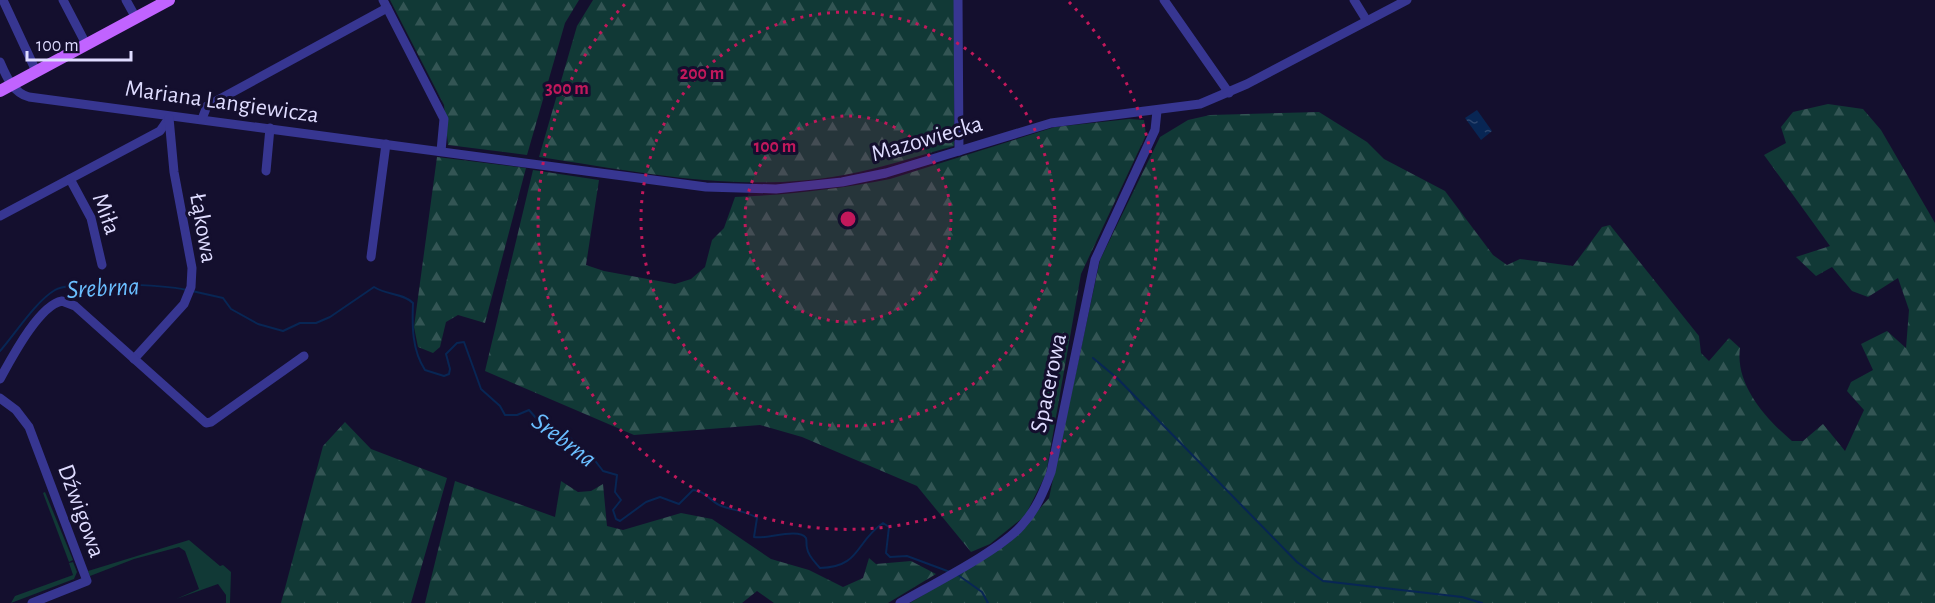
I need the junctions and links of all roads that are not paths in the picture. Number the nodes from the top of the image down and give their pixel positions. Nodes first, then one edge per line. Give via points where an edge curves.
1 (3, 0) edge
2 (63, 0) edge
3 (126, 0) edge
4 (169, 0) edge
5 (958, 0) edge
6 (1164, 0) edge
7 (1354, 0) edge
8 (1407, 0) edge
9 (385, 4) edge
10 (136, 18) junction
11 (1367, 21) junction
12 (86, 45) junction
13 (0, 62) edge
14 (36, 71) junction
15 (12, 84) junction
16 (0, 91) edge
17 (1229, 93) junction
18 (1157, 111) junction
19 (169, 118) junction
20 (202, 119) junction
21 (270, 128) junction
22 (386, 144) junction
23 (437, 150) junction
24 (959, 151) junction
25 (266, 171) dead end
26 (70, 179) junction
27 (0, 216) edge
28 (371, 257) dead end
29 (102, 265) dead end
30 (304, 356) dead end
31 (134, 360) junction
32 (0, 379) edge
33 (0, 398) edge
34 (32, 603) edge
35 (900, 603) edge

1 - 14 street
2 - 12 street
3 - 10 street
4 - 10 main road
5 - 24 street
6 - 17 street
7 - 11 street
8 - 11 street, Mazowiecka
9 - 20 street via 207,106
9 - 23 street via 444,119
10 - 12 main road
11 - 17 street, Mazowiecka
12 - 14 main road
13 - 15 street
14 - 15 main road
15 - 16 main road
15 - 19 street, Mariana Langiewicza via 24,97 159,113
17 - 18 street, Mazowiecka via 1200,104
18 - 24 street, Mazowiecka via 1051,123
18 - 35 street, Spacerowa via 1155,130 1095,260 1044,492 1020,528
19 - 20 street, Mariana Langiewicza
19 - 26 street via 160,131
19 - 31 street, Łąkowa via 192,281 188,297
20 - 21 street, Mariana Langiewicza
21 - 22 street, Mariana Langiewicza
21 - 25 street
22 - 23 street, Mariana Langiewicza
22 - 28 street
23 - 24 street, Mazowiecka via 706,187 765,189 842,182
26 - 27 street
26 - 29 street, Miła via 91,218
30 - 31 street via 209,423 203,422
31 - 32 street via 66,301 52,305 18,348
33 - 34 street, Dźwigowa via 20,414 32,433 87,581

